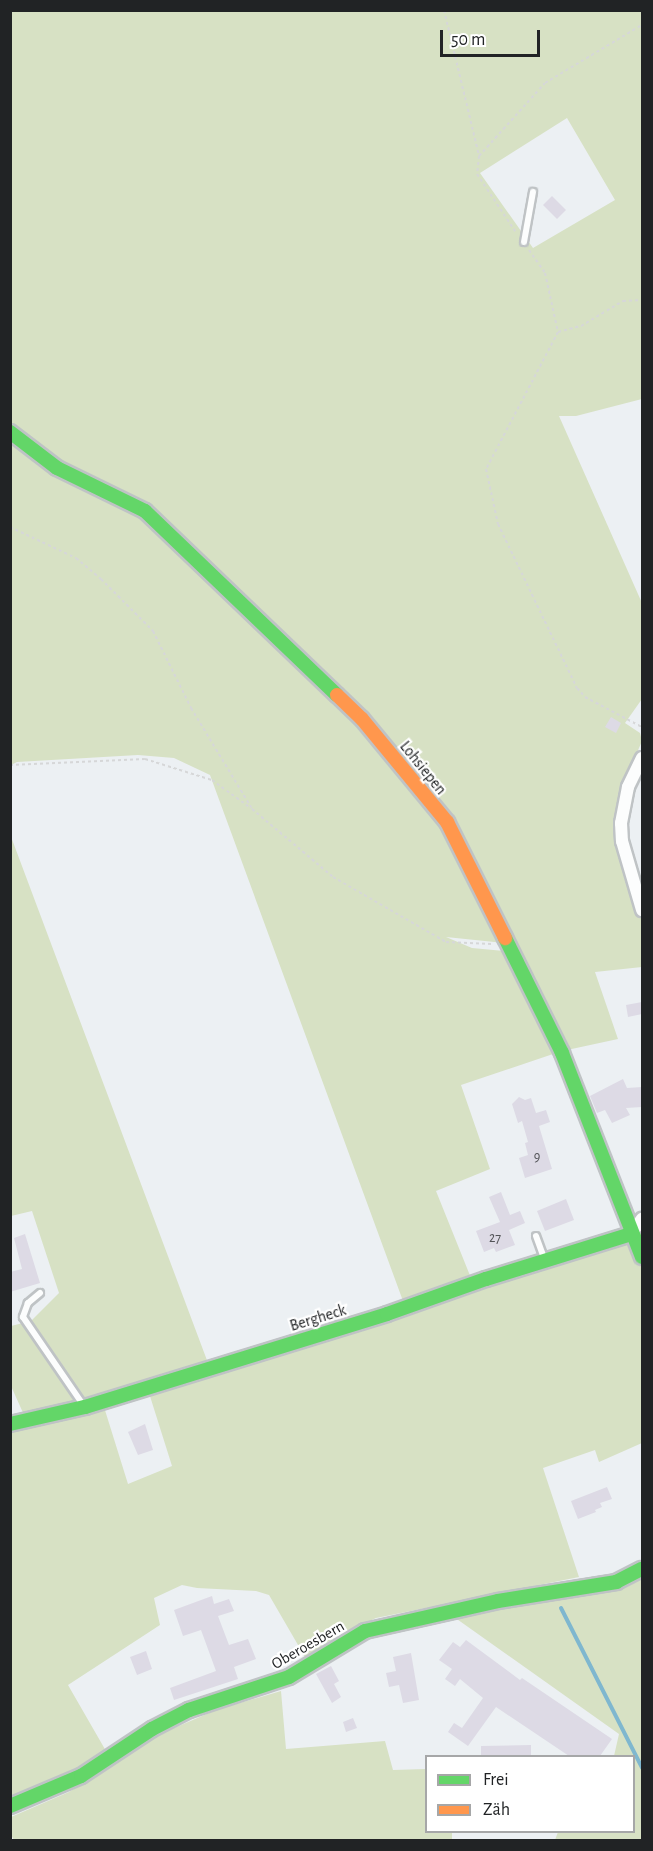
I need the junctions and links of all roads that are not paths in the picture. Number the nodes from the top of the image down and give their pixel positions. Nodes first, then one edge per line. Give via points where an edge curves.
1 (533, 192) dead end
2 (524, 242) road end
3 (10, 432) edge
4 (642, 759) edge
5 (642, 910) edge
6 (642, 1219) edge
7 (631, 1234) junction
8 (536, 1236) dead end
9 (642, 1257) edge
10 (544, 1260) junction
11 (40, 1293) dead end
12 (85, 1407) junction
13 (10, 1424) edge
14 (642, 1569) edge
15 (10, 1806) edge

1 - 2 lane
3 - 7 street, Lohsiepen via 57,468 146,510 362,718 447,822 562,1053
4 - 5 street via 628,787 621,823 622,841
6 - 7 street
7 - 9 street, Lohsiepen
7 - 10 street, Bergheck
8 - 10 lane
10 - 12 street, Bergheck via 387,1314
11 - 12 lane via 28,1303 23,1317
12 - 13 street, Bergheck
14 - 15 street, Oberoesbern via 616,1582 498,1601 365,1631 289,1677 180,1715 81,1776

